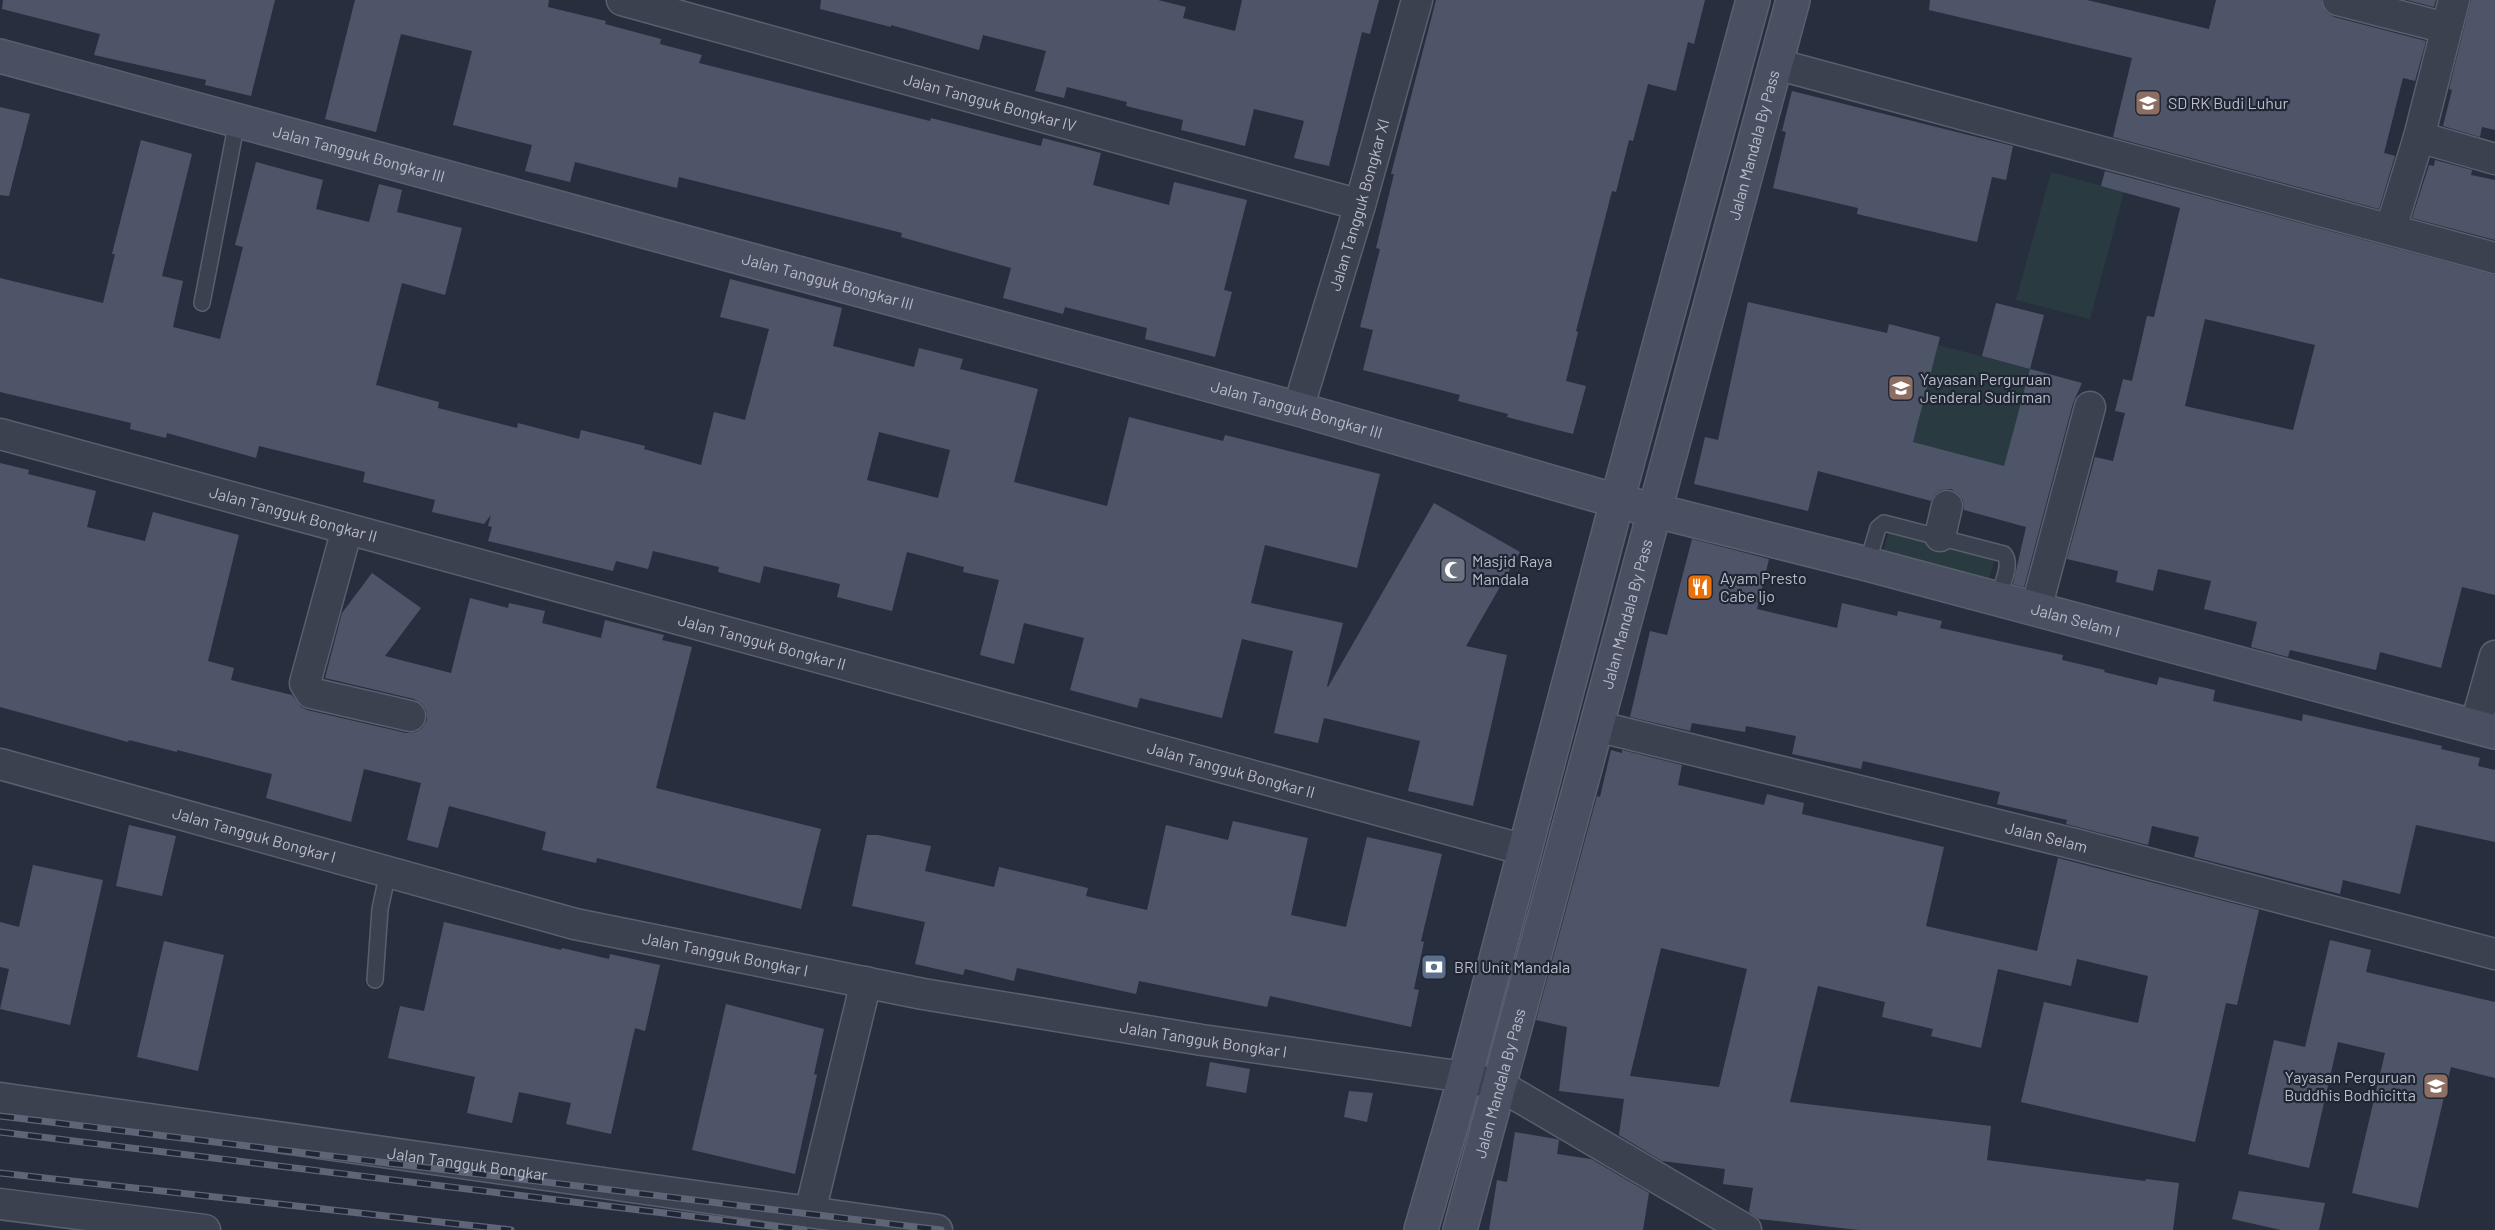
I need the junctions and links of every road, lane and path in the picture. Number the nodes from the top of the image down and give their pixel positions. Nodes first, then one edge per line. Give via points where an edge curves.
1 (622, 0) edge
2 (1417, 0) edge
3 (1753, 0) edge
4 (2338, 0) edge
5 (1791, 1) edge
6 (2450, 14) edge
7 (0, 56) edge
8 (1776, 64) junction
9 (237, 121) junction
10 (2419, 137) junction
11 (2495, 159) edge
12 (1360, 205) junction
13 (2391, 228) junction
14 (2495, 258) edge
15 (202, 303) dead end
16 (2090, 407) dead end
17 (1298, 409) junction
18 (0, 434) edge
19 (1617, 501) junction
20 (1947, 506) dead end
21 (1654, 511) junction
22 (347, 529) junction
23 (1940, 536) junction
24 (1867, 564) junction
25 (1997, 599) junction
26 (2036, 609) junction
27 (2495, 656) edge
28 (410, 716) dead end
29 (1596, 726) junction
30 (2485, 730) edge
31 (0, 764) edge
32 (1525, 850) junction
33 (388, 872) junction
34 (2495, 954) edge
35 (375, 980) dead end
36 (866, 982) junction
37 (1465, 1077) junction
38 (1499, 1085) junction
39 (0, 1098) edge
40 (2, 1210) edge
41 (810, 1212) junction
42 (205, 1230) edge
43 (937, 1230) edge
44 (1421, 1230) edge
45 (1460, 1230) edge
46 (1746, 1230) edge

1 - 12 street, Jalan Tangguk Bongkar IV
2 - 12 street, Jalan Tangguk Bongkar XI
3 - 19 street
4 - 6 street
5 - 8 street, Jalan Mandala By Pass
6 - 10 street
7 - 9 street, Jalan Tangguk Bongkar III
8 - 13 street
8 - 21 street, Jalan Mandala By Pass
9 - 15 lane
9 - 17 street, Jalan Tangguk Bongkar III
10 - 11 street
10 - 13 street
12 - 17 street, Jalan Tangguk Bongkar XI
13 - 14 street
16 - 26 street
17 - 19 street, Jalan Tangguk Bongkar III
18 - 22 street, Jalan Tangguk Bongkar II
19 - 21 street, Jalan Tangguk Bongkar III
19 - 32 street
20 - 23 street
21 - 24 street, Jalan Selam I
21 - 29 street, Jalan Mandala By Pass
22 - 28 street via 305,683 311,693
22 - 32 street, Jalan Tangguk Bongkar II
23 - 24 lane via 1884,523 1878,528
23 - 25 lane via 2004,554 2008,565
24 - 25 street, Jalan Selam I
25 - 26 street, Jalan Selam I
26 - 30 street, Jalan Selam I
27 - 30 street
29 - 34 street, Jalan Selam via 2075,844
29 - 38 street, Jalan Mandala By Pass
31 - 33 street, Jalan Tangguk Bongkar I
32 - 37 street
33 - 35 lane via 380,909
33 - 36 street, Jalan Tangguk Bongkar I via 575,924
36 - 37 street, Jalan Tangguk Bongkar I via 1190,1038
36 - 41 street
37 - 38 street, Jalan Tangguk Bongkar I
37 - 44 street
38 - 45 street, Jalan Mandala By Pass
38 - 46 street, Jalan Tangguk Bongkar I
39 - 41 street, Jalan Tangguk Bongkar
40 - 42 street
41 - 43 street, Jalan Tangguk Bongkar

